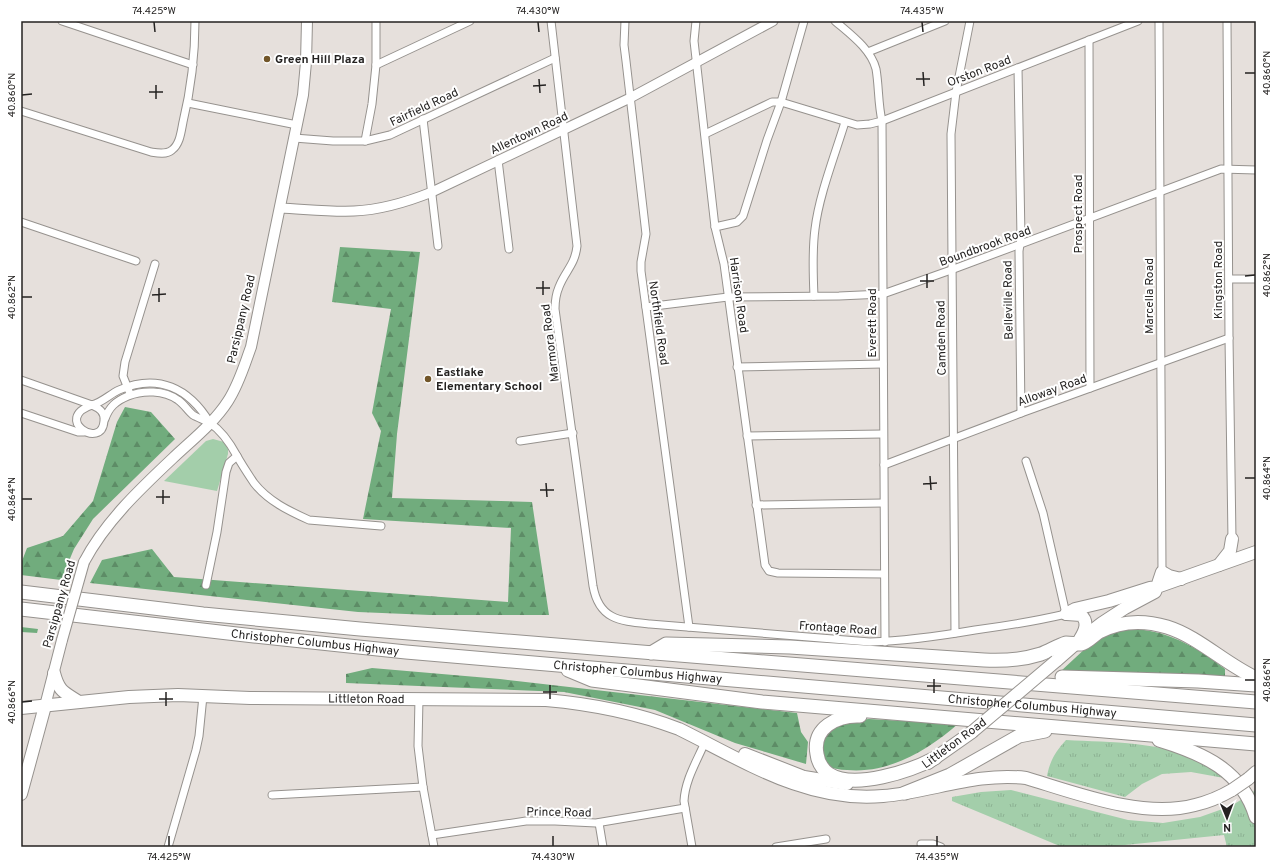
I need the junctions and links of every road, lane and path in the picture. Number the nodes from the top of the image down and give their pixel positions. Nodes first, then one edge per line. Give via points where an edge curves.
1 (62, 21) edge
2 (195, 21) edge
3 (307, 21) edge
4 (376, 21) edge
5 (470, 21) edge
6 (551, 21) edge
7 (625, 21) edge
8 (696, 21) edge
9 (773, 21) edge
10 (804, 21) edge
11 (835, 21) edge
12 (945, 21) edge
13 (970, 21) edge
14 (1138, 21) edge
15 (1159, 21) edge
16 (1227, 21) edge
17 (1088, 40) junction
18 (868, 52) junction
19 (556, 58) junction
20 (697, 62) junction
21 (193, 65) junction
22 (376, 65) junction
23 (1018, 68) junction
24 (956, 92) junction
25 (630, 98) junction
26 (188, 102) junction
27 (781, 102) junction
28 (21, 111) edge
29 (423, 120) junction
30 (882, 121) junction
31 (846, 122) junction
32 (297, 124) junction
33 (564, 130) junction
34 (705, 134) junction
35 (294, 138) junction
36 (365, 141) junction
37 (498, 160) junction
38 (1228, 170) junction
39 (1256, 170) edge
40 (432, 192) junction
41 (1160, 192) junction
42 (280, 208) junction
43 (1090, 219) junction
44 (21, 222) edge
45 (715, 227) junction
46 (1020, 244) junction
47 (438, 246) dead end
48 (509, 249) dead end
49 (136, 261) dead end
50 (155, 264) dead end
51 (951, 270) junction
52 (1230, 279) junction
53 (1256, 279) edge
54 (883, 294) junction
55 (814, 296) junction
56 (728, 297) junction
57 (646, 307) junction
58 (1229, 338) junction
59 (1160, 362) junction
60 (883, 364) junction
61 (737, 367) junction
62 (21, 380) edge
63 (127, 387) junction
64 (1090, 388) junction
65 (131, 395) junction
66 (92, 405) junction
67 (21, 413) edge
68 (1021, 413) junction
69 (105, 418) junction
70 (210, 423) junction
71 (84, 432) junction
72 (573, 434) junction
73 (883, 434) junction
74 (747, 436) junction
75 (953, 438) junction
76 (520, 441) dead end
77 (237, 456) junction
78 (1026, 462) dead end
79 (884, 465) junction
80 (883, 503) junction
81 (756, 505) junction
82 (381, 526) dead end
83 (1232, 538) junction
84 (1255, 553) edge
85 (1219, 566) junction
86 (1162, 572) junction
87 (884, 574) junction
88 (1181, 579) junction
89 (206, 585) dead end
90 (1157, 588) junction
91 (21, 592) edge
92 (21, 609) edge
93 (1066, 614) junction
94 (608, 616) joint
95 (689, 627) junction
96 (955, 633) junction
97 (885, 642) junction
98 (1078, 642) junction
99 (651, 653) junction
100 (559, 666) junction
101 (54, 673) junction
102 (926, 674) junction
103 (1256, 678) edge
104 (1256, 685) edge
105 (203, 696) junction
106 (419, 698) junction
107 (79, 702) junction
108 (1256, 702) edge
109 (45, 706) junction
110 (21, 708) edge
111 (964, 719) junction
112 (1256, 726) edge
113 (1069, 728) junction
114 (1135, 733) junction
115 (705, 742) junction
116 (1256, 744) edge
117 (935, 758) junction
118 (1252, 775) edge
119 (423, 787) junction
120 (905, 793) junction
121 (21, 794) edge
122 (272, 795) dead end
123 (685, 808) junction
124 (1256, 817) edge
125 (599, 823) junction
126 (432, 835) junction
127 (826, 839) dead end
128 (921, 844) dead end
129 (168, 847) edge
130 (434, 847) edge
131 (602, 847) edge
132 (692, 847) edge
133 (776, 847) edge
134 (941, 847) edge

1 - 21 street
2 - 21 street
3 - 32 main road, Parsippany Road via 303,95
4 - 22 street
5 - 22 street
6 - 19 street, Marmora Road
7 - 25 street, Northfield Road via 624,45
8 - 20 street, Harrison Road via 694,41
9 - 20 street, Allentown Road
10 - 27 street
11 - 18 street, Everett Road
12 - 18 street
13 - 24 street, Camden Road
14 - 17 street, Orston Road
15 - 41 street, Marcella Road
16 - 38 street, Kingston Road
17 - 23 street, Orston Road
17 - 43 street, Prospect Road
18 - 30 street, Everett Road via 876,72
19 - 29 street, Fairfield Road
19 - 33 street, Marmora Road
20 - 25 street, Allentown Road
20 - 34 street, Harrison Road
21 - 26 street
22 - 36 street
23 - 24 street, Orston Road
23 - 46 street, Belleville Road
24 - 30 street, Orston Road
24 - 51 street, Camden Road via 951,134
25 - 33 street, Allentown Road
25 - 57 street, Northfield Road via 646,234 640,271
26 - 28 street via 179,140 174,148 163,153 151,152
26 - 32 street
27 - 31 street, Orston Road
27 - 34 street via 772,102
27 - 45 street via 766,140 743,216 737,222
29 - 36 street, Fairfield Road
29 - 40 street
30 - 31 street, Orston Road via 857,126
30 - 54 street, Everett Road
31 - 55 street via 816,222 812,262
32 - 35 main road, Parsippany Road
33 - 37 street, Allentown Road
33 - 72 street, Marmora Road via 577,246 573,264 559,286 555,309
34 - 45 street, Harrison Road
35 - 36 street, Fairfield Road
35 - 42 main road, Parsippany Road
37 - 40 street, Allentown Road
37 - 48 street
38 - 39 street, Boundbrook Road
38 - 41 street, Boundbrook Road via 1221,169
38 - 52 street, Kingston Road
40 - 42 street, Allentown Road via 388,206 354,211
40 - 47 street
41 - 43 street, Boundbrook Road
41 - 59 street, Marcella Road
42 - 70 main road, Parsippany Road via 251,347 233,392
43 - 46 street, Boundbrook Road
43 - 64 street, Prospect Road
44 - 49 street
45 - 56 street, Harrison Road via 724,264
46 - 51 street, Boundbrook Road
46 - 68 street, Belleville Road
50 - 63 street via 125,362 123,376
51 - 54 street, Boundbrook Road
51 - 75 street, Camden Road
52 - 53 street
52 - 58 street, Kingston Road
54 - 55 street, Boundbrook Road
54 - 60 street, Everett Road
55 - 56 street, Boundbrook Road
56 - 57 street, Boundbrook Road
56 - 61 street, Harrison Road
57 - 95 street, Northfield Road
58 - 59 street, Alloway Road
58 - 83 street, Kingston Road
59 - 64 street, Alloway Road
59 - 86 street, Marcella Road
60 - 61 street
60 - 73 street, Everett Road
61 - 74 street, Harrison Road
62 - 66 street
63 - 65 street
63 - 66 street
63 - 70 street via 157,384 176,389 202,409
64 - 68 street, Alloway Road
65 - 69 street via 113,404
65 - 70 street via 148,392 166,394 178,400 193,415
66 - 69 street via 102,412
66 - 71 street via 82,409 78,416 77,423
67 - 71 street
68 - 75 street, Alloway Road
69 - 71 street via 98,432
70 - 77 street via 223,434
70 - 101 main road, Parsippany Road, bridge via 148,481 97,539 84,562
72 - 76 street
72 - 94 street, Marmora Road via 594,596
73 - 74 street
73 - 79 street, Everett Road
74 - 81 street, Harrison Road
75 - 79 street, Alloway Road
75 - 96 street, Camden Road
77 - 82 street via 255,483 266,494 279,505 309,520
77 - 89 street via 229,463 226,472
78 - 93 street via 1043,513
79 - 80 street, Everett Road
80 - 81 street
80 - 87 street, Everett Road
81 - 87 street, Harrison Road via 764,565 769,571 778,574
83 - 84 main road via 1233,544 1241,552
83 - 85 main road via 1230,551
84 - 85 main road, Littleton Road
85 - 88 main road, Littleton Road
86 - 88 main road
86 - 90 main road
87 - 97 street, Everett Road
88 - 90 main road, Littleton Road
90 - 93 main road
90 - 98 main road, Littleton Road via 1155,592 1125,608
91 - 99 highway, Christopher Columbus Highway via 281,622
92 - 100 highway, Christopher Columbus Highway via 413,653
93 - 96 street, Frontage Road
93 - 98 main road via 1081,615 1085,619 1086,629
94 - 95 street, Frontage Road via 624,621
95 - 97 street, Frontage Road via 853,642
96 - 97 street, Frontage Road
98 - 99 highway via 1033,656 996,661 790,647 666,644
98 - 103 highway via 1082,644 1103,630 1122,624 1156,624 1191,638
98 - 117 main road, Littleton Road, bridge via 972,732
99 - 102 highway, Christopher Columbus Highway
100 - 111 highway via 592,680 613,683 762,702
100 - 112 highway, Christopher Columbus Highway
101 - 107 main road via 60,690
101 - 109 main road, Parsippany Road
102 - 104 highway via 1018,674
102 - 108 highway, Christopher Columbus Highway
105 - 106 main road, Littleton Road
105 - 107 main road, Littleton Road via 159,695
105 - 129 street via 196,750
106 - 115 main road, Littleton Road via 569,702 644,717 679,729
106 - 119 street via 418,746
107 - 109 main road, Littleton Road
109 - 110 main road, Littleton Road
109 - 121 main road
111 - 113 highway
111 - 117 highway via 857,715 835,720 826,726 816,746 822,767 829,774 844,779 891,775
113 - 114 highway
113 - 120 highway via 1019,736 950,775
114 - 116 highway
114 - 124 highway via 1196,752 1221,767 1244,791
115 - 117 main road, Littleton Road via 736,750 804,777 845,784 872,783 894,778 924,766
115 - 120 main road, Littleton Road via 784,781 816,791 862,797
115 - 123 street via 686,788
118 - 120 main road, Littleton Road, bridge via 1232,790 1208,802 1160,810 1116,804 1015,776 969,780
119 - 122 street
119 - 126 street
123 - 125 street, Prince Road
123 - 132 street
125 - 126 street, Prince Road via 526,822
125 - 131 street
126 - 130 street
127 - 133 street
128 - 134 street

